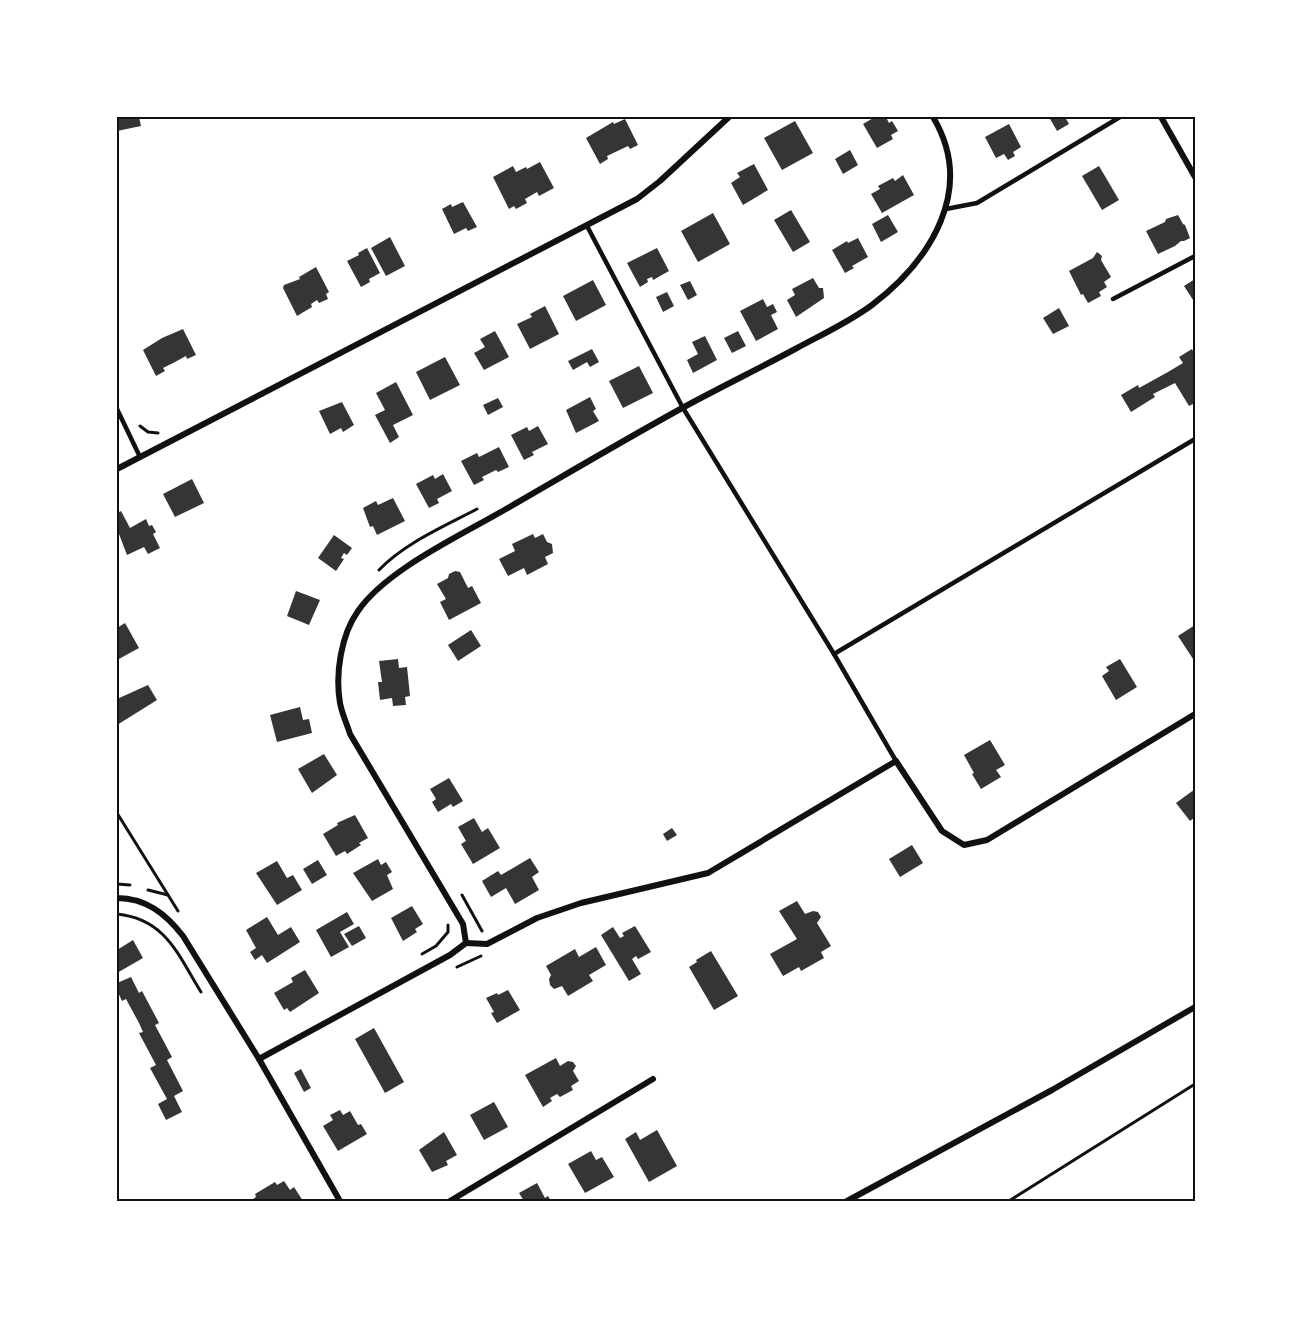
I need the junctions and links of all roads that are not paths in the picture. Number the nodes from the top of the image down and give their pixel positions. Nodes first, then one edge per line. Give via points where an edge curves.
1 (729, 117) edge
2 (933, 117) edge
3 (1120, 117) edge
4 (1161, 117) edge
5 (1195, 177) edge
6 (946, 209) junction
7 (587, 226) junction
8 (1195, 256) edge
9 (1113, 299) dead end
10 (683, 408) junction
11 (117, 409) edge
12 (1195, 439) edge
13 (140, 457) junction
14 (117, 469) edge
15 (834, 654) junction
16 (1195, 714) edge
17 (896, 761) junction
18 (117, 898) edge
19 (466, 943) junction
20 (1195, 1007) edge
21 (259, 1059) junction
22 (653, 1079) dead end
23 (340, 1201) edge
24 (450, 1201) edge
25 (847, 1201) edge

1 - 7 street via 647,192
2 - 6 street via 946,147 951,173
3 - 6 lane via 977,203
4 - 5 street
6 - 10 street via 941,225 921,255 873,304
7 - 10 lane
7 - 13 street
8 - 9 lane
10 - 15 lane
10 - 19 street via 414,562 371,596 348,630 339,671 340,702 350,734 463,924
11 - 13 lane
12 - 15 lane
13 - 14 street
15 - 17 lane
16 - 17 street via 987,840 964,845 942,831
17 - 19 street via 708,873 581,903 537,918 487,944
18 - 21 street via 156,908 171,920
19 - 21 street
20 - 25 street
21 - 23 street
22 - 24 street

